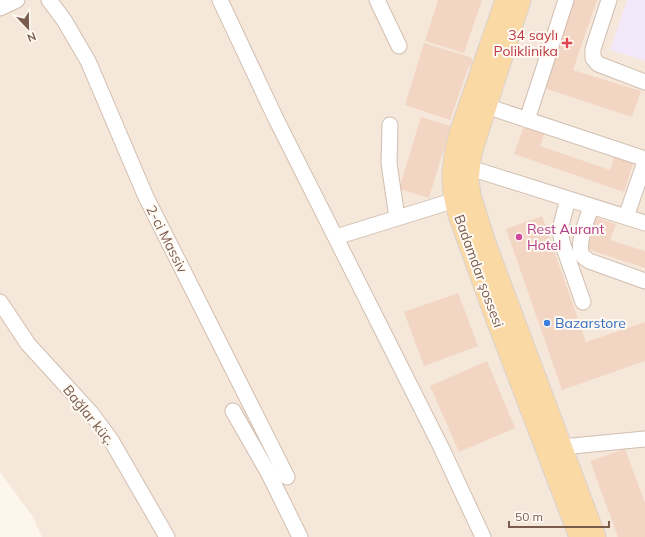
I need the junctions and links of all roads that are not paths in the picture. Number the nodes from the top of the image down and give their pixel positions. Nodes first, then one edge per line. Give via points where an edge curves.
1 (18, 0) edge
2 (49, 0) edge
3 (220, 0) edge
4 (378, 0) edge
5 (505, 0) edge
6 (521, 0) edge
7 (566, 0) edge
8 (609, 0) edge
9 (0, 8) edge
10 (399, 46) dead end
11 (645, 82) edge
12 (486, 106) junction
13 (527, 120) junction
14 (390, 125) dead end
15 (645, 159) edge
16 (645, 162) edge
17 (470, 168) junction
18 (462, 198) junction
19 (568, 198) junction
20 (591, 206) junction
21 (626, 217) junction
22 (397, 218) junction
23 (645, 223) edge
24 (336, 237) junction
25 (645, 281) edge
26 (0, 302) edge
27 (583, 302) dead end
28 (233, 411) dead end
29 (645, 439) edge
30 (562, 447) junction
31 (287, 477) dead end
32 (166, 537) edge
33 (300, 537) edge
34 (483, 537) edge
35 (579, 537) edge
36 (596, 537) edge

1 - 9 street
2 - 31 street, 2-ci Massiv via 88,61 146,197
3 - 24 street via 275,117
4 - 10 street
5 - 18 main road, Badamdar şossesi via 454,152 451,184
6 - 12 main road, Badamdar şossesi
7 - 13 street
8 - 11 street via 592,49 593,58 598,64
12 - 13 street
12 - 17 main road, Badamdar şossesi via 473,147
13 - 15 street
14 - 22 street via 389,163
16 - 21 street
17 - 18 main road, Badamdar şossesi
17 - 19 street
18 - 22 street
18 - 30 main road, Badamdar şossesi via 486,243
18 - 35 main road, Badamdar şossesi via 494,315
19 - 20 street
19 - 27 street via 560,229
20 - 21 street
20 - 25 street via 581,240 583,256 589,261
21 - 23 street
22 - 24 street
24 - 34 street
26 - 32 street, Bağlar küç. via 28,344 111,440
28 - 33 street via 269,474
29 - 30 street
30 - 36 main road, Badamdar şossesi

